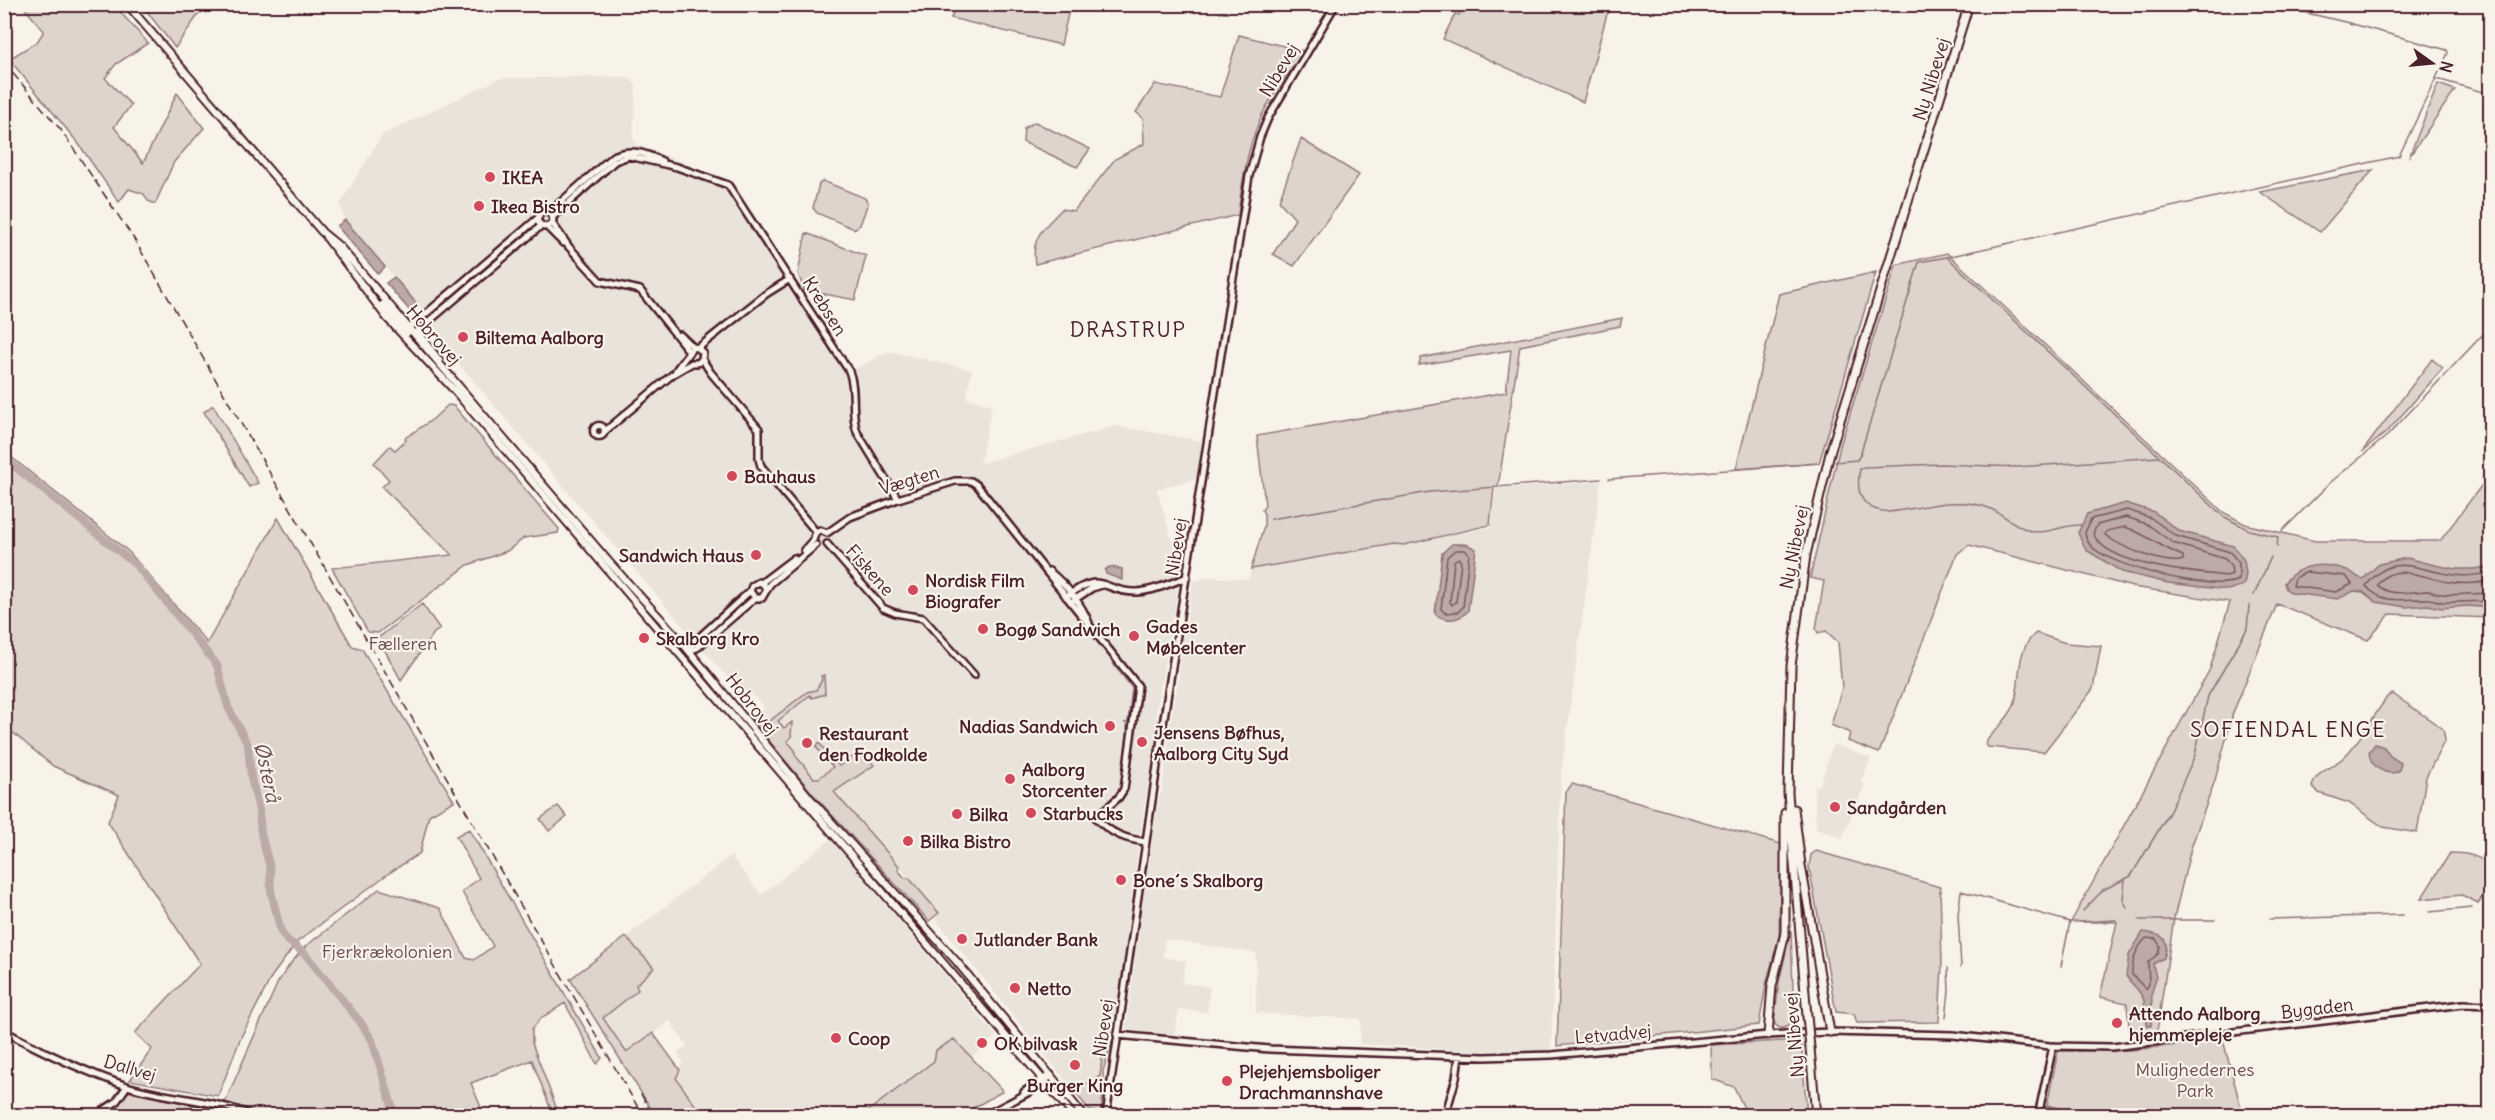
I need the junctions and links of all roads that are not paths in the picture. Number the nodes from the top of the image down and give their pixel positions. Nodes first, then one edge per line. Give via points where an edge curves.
1 (127, 4) edge
2 (1336, 4) edge
3 (1969, 4) edge
4 (676, 167) junction
5 (546, 211) junction
6 (537, 219) junction
7 (548, 223) junction
8 (322, 232) junction
9 (790, 279) junction
10 (406, 333) junction
11 (415, 334) junction
12 (695, 355) junction
13 (603, 429) dead end
14 (898, 499) junction
15 (816, 532) junction
16 (827, 533) junction
17 (815, 543) junction
18 (826, 544) junction
19 (1187, 577) junction
20 (761, 583) junction
21 (766, 590) junction
22 (750, 591) junction
23 (755, 598) junction
24 (1070, 598) junction
25 (689, 651) junction
26 (682, 656) junction
27 (974, 675) dead end
28 (1789, 753) junction
29 (1788, 793) junction
30 (1146, 842) junction
31 (2490, 1005) edge
32 (4, 1030) edge
33 (1830, 1032) junction
34 (1117, 1035) junction
35 (1768, 1035) junction
36 (2053, 1046) junction
37 (2112, 1047) joint
38 (1459, 1056) junction
39 (1051, 1075) junction
40 (1045, 1080) junction
41 (127, 1086) junction
42 (95, 1116) edge
43 (253, 1116) edge
44 (984, 1116) edge
45 (1074, 1116) edge
46 (1084, 1116) edge
47 (1106, 1116) edge
48 (1445, 1116) edge
49 (1816, 1116) edge
50 (2038, 1116) edge

1 - 8 main road, Hobrovej
2 - 19 street, Nibevej via 1268,118 1254,155
3 - 28 highway, Ny Nibevej via 1819,494 1806,555 1791,666
4 - 5 street, Krebsen via 638,152 621,152
4 - 7 street, Krebsen via 633,156 621,158
4 - 9 street, Krebsen via 728,185
5 - 6 street
5 - 7 street
6 - 7 street
6 - 10 street
7 - 11 street, Krebsen
7 - 12 street via 600,281 640,290
8 - 10 main road, Hobrovej via 339,246
8 - 10 main road, Hobrovej via 387,318
9 - 12 street via 766,294
9 - 14 street, Krebsen via 849,371 857,432
10 - 11 main road, Hobrovej
10 - 26 main road, Hobrovej
11 - 25 main road, Hobrovej
12 - 13 street
12 - 15 street via 759,429 761,466
14 - 16 street, Vægten via 850,517
14 - 24 street, Vægten via 964,480 977,485
15 - 16 street
15 - 17 street
16 - 18 street
17 - 18 street
17 - 20 street
17 - 21 street
18 - 27 street, Fiskene via 883,608 923,618
19 - 24 street via 1140,592 1090,582
19 - 30 street, Nibevej
20 - 21 street
20 - 22 street via 754,584
21 - 23 street via 762,598
22 - 23 street
22 - 25 street
23 - 25 street
24 - 30 street, Vægten via 1136,681 1138,692 1124,789 1096,818 1123,838
25 - 26 main road
25 - 39 main road, Hobrovej via 765,746 957,962
26 - 40 main road, Hobrovej
28 - 29 highway, Ny Nibevej
28 - 33 highway via 1801,865
29 - 35 highway via 1785,933 1772,986
29 - 49 highway, Ny Nibevej, bridge
30 - 34 street, Nibevej
31 - 37 street, Bygaden via 2463,1004
32 - 41 street, Dallvej
33 - 35 street, Letvadvej
33 - 36 street, Letvadvej via 1953,1035
34 - 38 street, Letvadvej via 1269,1049
34 - 47 street, Nibevej
35 - 38 street, Letvadvej via 1552,1054
36 - 37 street, Letvadvej
36 - 50 street
38 - 48 street
39 - 40 street
39 - 46 main road, Hobrovej
40 - 44 street
40 - 45 main road, Hobrovej
41 - 42 street via 116,1102
41 - 43 street, Dallvej via 221,1105

